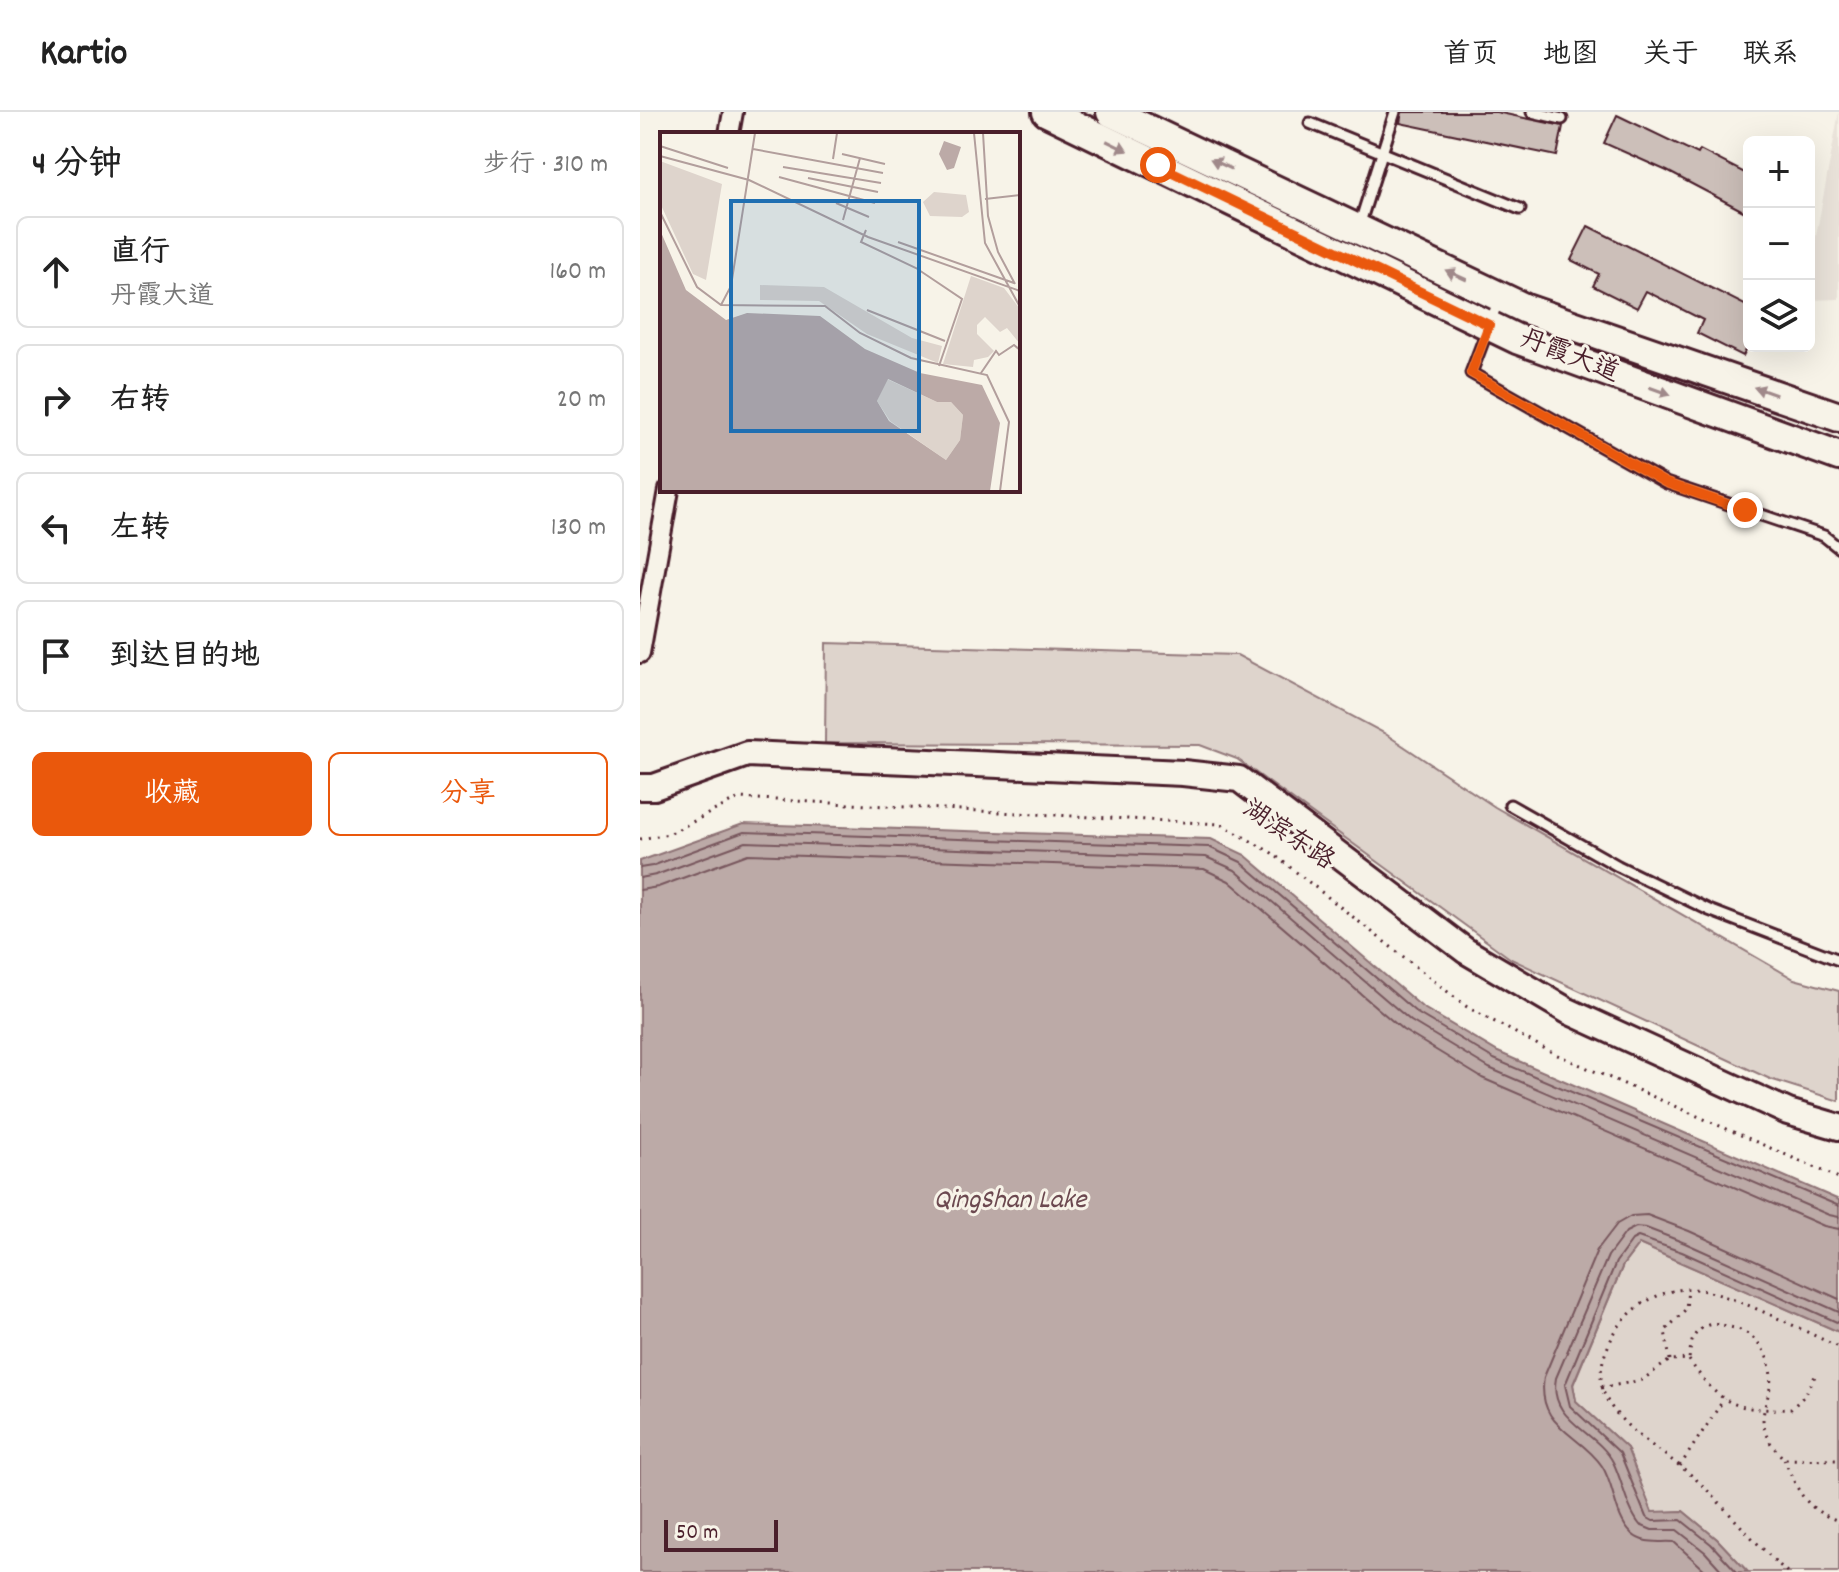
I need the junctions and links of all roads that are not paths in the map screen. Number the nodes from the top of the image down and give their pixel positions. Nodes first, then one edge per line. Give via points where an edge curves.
1 (733, 112) edge
2 (1047, 112) edge
3 (1111, 112) edge
4 (1395, 112) edge
5 (1532, 112) edge
6 (1562, 119) dead end
7 (1310, 123) dead end
8 (729, 132) edge
9 (1382, 153) junction
10 (1520, 209) dead end
11 (1358, 229) junction
12 (1500, 296) junction
13 (1489, 325) junction
14 (1839, 417) edge
15 (1839, 456) edge
16 (669, 492) edge
17 (1839, 548) edge
18 (640, 653) edge
19 (640, 787) edge
20 (1510, 805) dead end
21 (1839, 960) edge
22 (1839, 1127) edge

1 - 8 street
2 -> 13 main road, 丹霞大道
11 -> 3 main road, 丹霞大道
4 - 9 lane
5 - 6 lane
7 - 9 lane
9 - 10 lane
9 - 11 lane
12 -> 11 main road, 丹霞大道
12 - 13 lane
14 -> 12 main road, 丹霞大道
13 -> 15 main road, 丹霞大道
13 - 17 lane via 1471,373 1666,483 1824,536
16 - 18 street
19 - 22 street, 湖滨东路 via 654,787 747,754 1239,779 1466,951 1568,1011 1788,1112
20 - 21 lane via 1709,910

